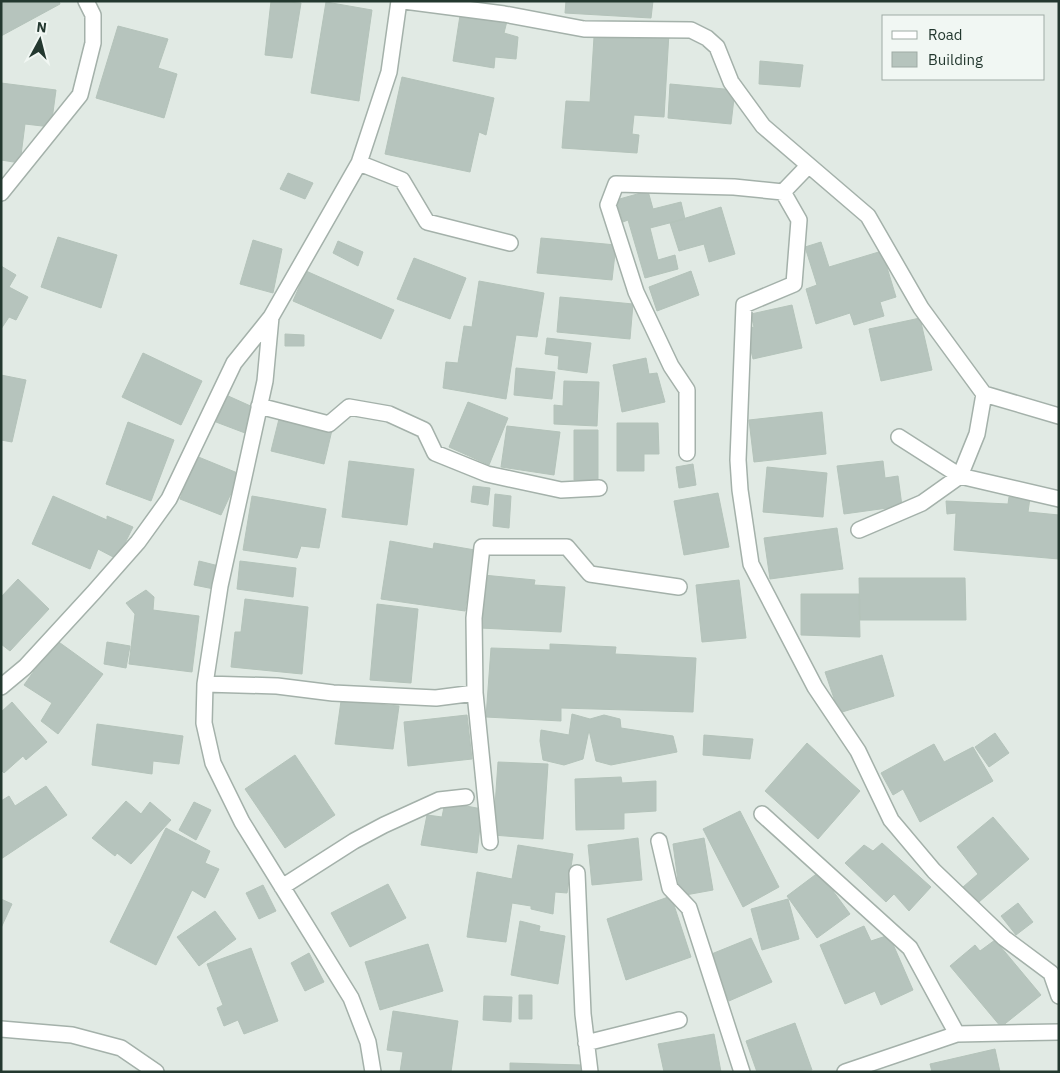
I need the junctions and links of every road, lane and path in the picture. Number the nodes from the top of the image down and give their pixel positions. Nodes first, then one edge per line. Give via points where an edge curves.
1 (86, 1) edge
2 (399, 1) edge
3 (404, 1) edge
4 (359, 163) junction
5 (808, 166) junction
6 (1, 192) edge
7 (782, 192) junction
8 (510, 243) dead end
9 (271, 317) junction
10 (984, 394) junction
11 (259, 406) junction
12 (1059, 416) edge
13 (899, 437) dead end
14 (687, 453) dead end
15 (960, 476) junction
16 (599, 488) dead end
17 (1059, 499) edge
18 (859, 530) dead end
19 (679, 587) dead end
20 (8, 673) edge
21 (205, 684) junction
22 (1, 688) edge
23 (475, 693) junction
24 (466, 797) dead end
25 (762, 814) dead end
26 (659, 841) dead end
27 (490, 842) dead end
28 (578, 873) dead end
29 (282, 887) junction
30 (1059, 996) edge
31 (679, 1020) dead end
32 (1, 1029) edge
33 (1059, 1032) edge
34 (957, 1034) junction
35 (586, 1043) junction
36 (156, 1072) edge
37 (374, 1072) edge
38 (590, 1072) edge
39 (742, 1072) edge
40 (845, 1072) edge

1 - 6 street via 93,15 93,44 80,95
2 - 4 street via 388,72
3 - 5 street via 504,14 584,29 691,30 717,47 731,82 763,126
4 - 8 street via 402,180 426,222
4 - 9 street
5 - 7 street
5 - 10 street via 868,216 921,308
7 - 14 street via 734,187 616,184 608,205 636,292 671,366 687,390
7 - 30 street via 799,220 794,284 744,305 738,460 751,564 815,687 858,751 891,820 934,871 1004,938 1051,973
9 - 11 street via 265,381
9 - 20 street via 234,363 170,499 94,592
10 - 12 street
10 - 15 street via 977,434
11 - 16 street via 329,424 349,408 388,414 424,430 435,453 487,474 561,490
11 - 21 street via 220,586
13 - 15 street
15 - 17 street
15 - 18 street via 922,503
19 - 23 street via 590,574 567,547 482,547 474,618
20 - 22 street
21 - 23 street via 436,698
21 - 29 street via 204,723 213,763 242,822
23 - 27 street
24 - 29 street via 438,800 384,825
25 - 34 street via 910,948
26 - 39 street via 670,888 689,908
28 - 35 street
29 - 37 street via 351,998 368,1042
31 - 35 street
32 - 36 street via 72,1035 122,1048
33 - 34 street
34 - 40 street
35 - 38 street

